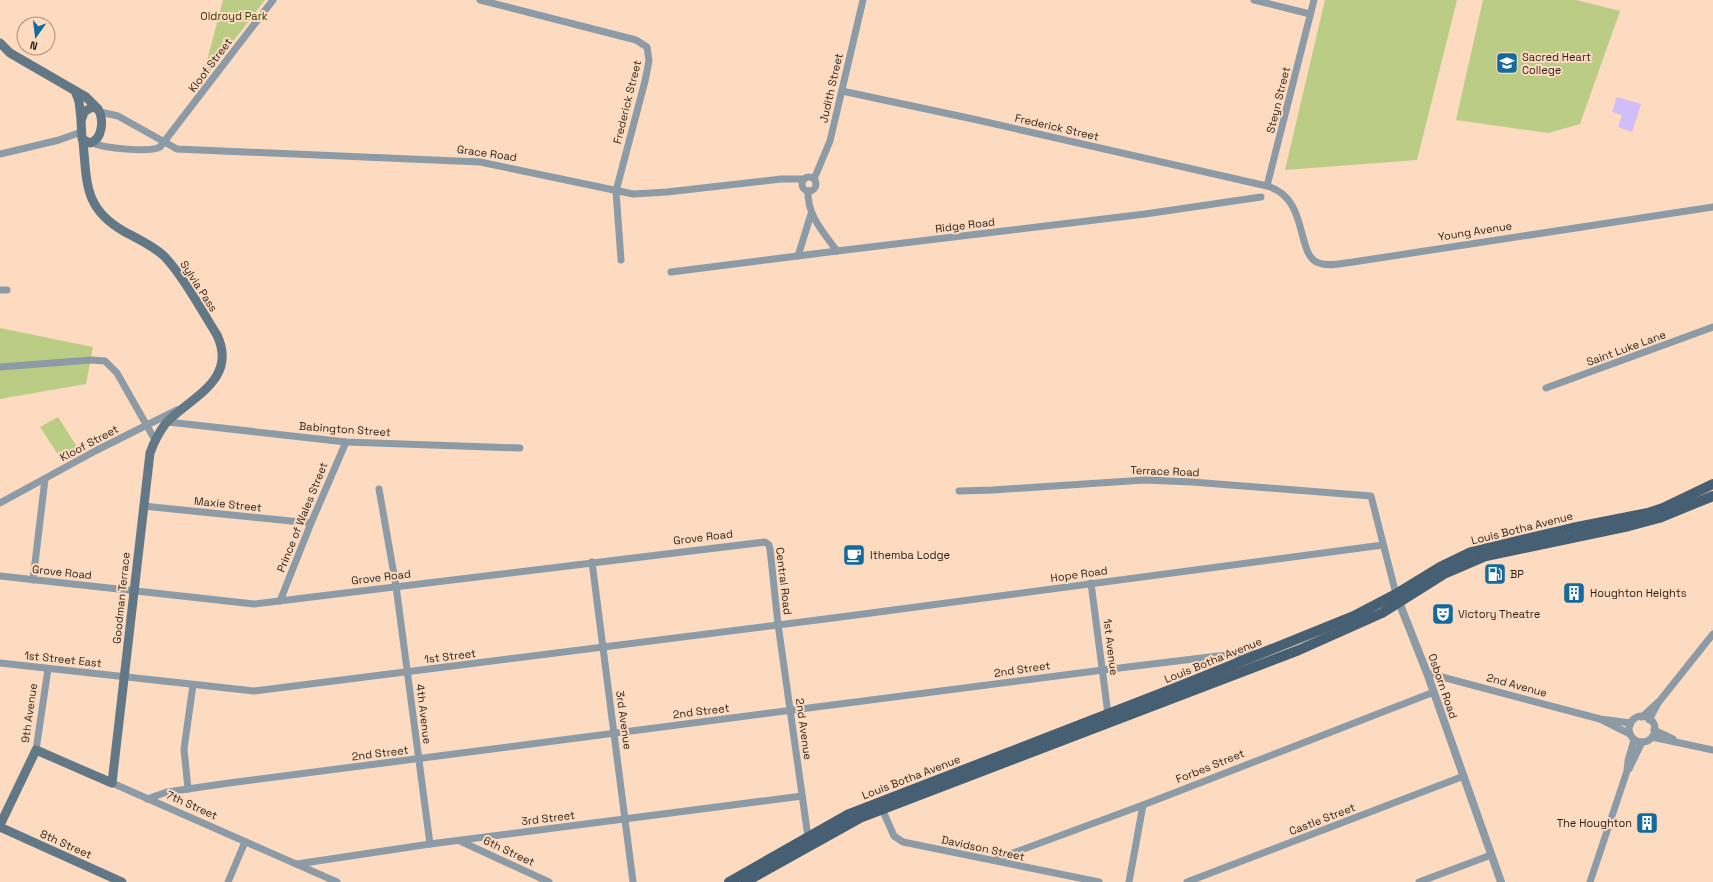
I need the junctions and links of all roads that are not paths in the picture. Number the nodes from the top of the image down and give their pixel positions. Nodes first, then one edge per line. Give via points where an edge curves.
1 (272, 0) edge
2 (480, 0) edge
3 (862, 0) edge
4 (1254, 0) edge
5 (1314, 0) edge
6 (1310, 14) junction
7 (0, 43) edge
8 (76, 91) junction
9 (842, 91) junction
10 (99, 110) junction
11 (81, 121) junction
12 (86, 140) junction
13 (165, 142) junction
14 (177, 149) junction
15 (156, 150) junction
16 (0, 154) edge
17 (804, 179) junction
18 (814, 179) junction
19 (1267, 186) junction
20 (616, 191) junction
21 (808, 191) junction
22 (1261, 197) dead end
23 (1713, 207) edge
24 (812, 214) junction
25 (837, 251) junction
26 (798, 256) junction
27 (622, 260) dead end
28 (672, 272) dead end
29 (1713, 327) edge
30 (0, 367) edge
31 (1546, 388) dead end
32 (190, 404) junction
33 (168, 422) junction
34 (146, 425) junction
35 (155, 440) junction
36 (346, 442) junction
37 (520, 448) dead end
38 (45, 479) junction
39 (1713, 484) edge
40 (379, 489) dead end
41 (959, 491) dead end
42 (1371, 496) joint
43 (1713, 496) edge
44 (0, 503) edge
45 (143, 506) junction
46 (310, 523) junction
47 (765, 542) joint
48 (1383, 545) junction
49 (592, 562) junction
50 (0, 576) edge
51 (33, 580) junction
52 (1091, 583) junction
53 (396, 586) junction
54 (134, 591) junction
55 (1398, 599) junction
56 (280, 602) junction
57 (778, 624) junction
58 (1713, 634) edge
59 (602, 647) junction
60 (1259, 653) junction
61 (0, 663) edge
62 (48, 669) junction
63 (1103, 670) junction
64 (408, 672) junction
65 (1427, 673) junction
66 (124, 677) junction
67 (192, 685) junction
68 (1434, 692) junction
69 (1658, 703) junction
70 (790, 710) junction
71 (1108, 714) junction
72 (1642, 717) junction
73 (1600, 719) junction
74 (1649, 720) junction
75 (1631, 723) junction
76 (1654, 730) junction
77 (614, 733) junction
78 (1652, 737) junction
79 (1635, 739) junction
80 (1680, 742) junction
81 (36, 750) junction
82 (1713, 750) edge
83 (419, 759) junction
84 (1464, 776) junction
85 (112, 783) junction
86 (188, 789) junction
87 (802, 796) junction
88 (147, 798) junction
89 (1143, 805) junction
90 (882, 809) junction
91 (625, 819) junction
92 (0, 826) edge
93 (808, 837) junction
94 (460, 841) junction
95 (245, 842) junction
96 (430, 844) junction
97 (1491, 855) junction
98 (994, 860) junction
99 (297, 864) junction
100 (752, 881) edge
101 (122, 882) edge
102 (228, 882) edge
103 (337, 882) edge
104 (549, 882) edge
105 (633, 882) edge
106 (729, 882) edge
107 (1099, 882) edge
108 (1129, 882) edge
109 (1187, 882) edge
110 (1419, 882) edge
111 (1501, 882) edge
112 (1590, 882) edge

1 - 13 street, Kloof Street
2 - 20 street, Frederick Street via 636,40 647,47 650,61
3 - 9 street, Judith Street
4 - 6 street
5 - 6 street, Steyn Street
6 - 19 street, Steyn Street
7 - 8 main road, Grace Road via 10,53
8 - 10 main road, Grace Road
8 - 11 main road, Sylvia Pass
9 - 18 street, Judith Street via 829,145
9 - 19 street, Frederick Street
10 - 11 main road via 88,108
10 - 12 main road via 101,129 97,138
10 - 13 street, Grace Road via 118,116
11 - 12 main road, Sylvia Pass
12 - 15 street via 102,147
12 - 16 street via 59,140
12 - 32 main road, Sylvia Pass via 87,178 90,196 97,210 110,223 167,259 217,335 222,356 217,375 210,386
13 - 14 street, Grace Road
13 - 15 street
14 - 15 street
14 - 20 street, Grace Road via 480,162
17 - 18 street
17 - 20 street, Grace Road via 771,180 645,195
17 - 21 street via 803,188
18 - 21 street via 814,188
19 - 23 street, Young Avenue via 1283,194 1295,211 1308,253 1314,261 1323,264 1352,262
20 - 27 street, Frederick Street
21 - 24 street
22 - 25 street, Ridge Road via 1129,216
24 - 25 street
24 - 26 street
25 - 26 street, Ridge Road
26 - 28 street, Ridge Road
29 - 31 street, Saint Luke Lane
30 - 34 street via 105,361 117,373
32 - 33 main road, Sylvia Pass
32 - 34 street, Kloof Street
33 - 35 main road, Goodman Terrace
33 - 36 street, Babington Street
34 - 35 street
34 - 38 street, Kloof Street
35 - 45 main road, Goodman Terrace via 148,460
36 - 37 street, Babington Street
36 - 46 street, Prince of Wales Street
38 - 44 street, Kloof Street
38 - 51 street
39 - 55 main road, Louis Botha Avenue via 1648,513 1471,552 1440,567
40 - 53 street
41 - 42 street, Terrace Road via 1145,480
42 - 48 street, Osborn Road
43 - 55 main road, Louis Botha Avenue via 1660,518 1486,556 1444,574
45 - 46 street, Maxie Street
45 - 54 main road, Goodman Terrace
46 - 56 street, Prince of Wales Street
47 - 49 street, Grove Road
47 - 57 street, Central Road via 770,549
48 - 52 street, Hope Road
48 - 55 street, Osborn Road
49 - 53 street, Grove Road
49 - 59 street, 3rd Avenue
50 - 51 street, Grove Road
51 - 54 street, Grove Road
52 - 57 street, Hope Road
52 - 63 street, 1st Avenue
53 - 56 street, Grove Road
53 - 64 street, 4th Avenue
54 - 56 street, Grove Road via 245,603
54 - 66 main road, Goodman Terrace
55 - 60 main road, Louis Botha Avenue
55 - 65 street, Osborn Road
55 - 90 main road, Louis Botha Avenue via 1362,623 1299,650
57 - 59 street, 1st Street
57 - 70 street, 2nd Avenue
58 - 69 street
59 - 64 street, 1st Street
59 - 77 street, 3rd Avenue
60 - 63 street, 2nd Street
60 - 71 main road, Louis Botha Avenue
61 - 62 street, 1st Street East
62 - 66 street, 1st Street East
62 - 81 street, 9th Avenue
63 - 70 street, 2nd Street
63 - 71 street, 1st Avenue
64 - 67 street, 1st Street via 254,692
64 - 83 street, 4th Avenue
65 - 68 street, Osborn Road
65 - 73 street, 2nd Avenue
66 - 67 street, 1st Street
66 - 85 main road, Goodman Terrace
67 - 86 street via 184,749
68 - 84 street, Osborn Road
68 - 89 street, Forbes Street
69 - 72 street
69 - 74 street
70 - 77 street, 2nd Street
70 - 87 street, 2nd Avenue
71 - 93 main road, Louis Botha Avenue via 858,810
72 - 74 street
72 - 75 street
73 - 75 street, 2nd Avenue
73 - 79 street, 2nd Avenue
74 - 76 street
75 - 79 street
76 - 78 street
76 - 80 street
77 - 83 street, 2nd Street
77 - 91 street, 3rd Avenue
78 - 79 street
78 - 80 street
79 - 112 street
80 - 82 street
81 - 85 main road, 7th Street
81 - 92 main road, 9th Avenue
83 - 86 street, 2nd Street
83 - 96 street, 4th Avenue
84 - 97 street, Osborn Road
84 - 109 street, Castle Street
85 - 88 street, 7th Street
86 - 88 street, 2nd Street
87 - 91 street, 3rd Street
87 - 93 street, 2nd Avenue
88 - 95 street, 7th Street
89 - 98 street, Forbes Street
89 - 108 street
90 - 98 street, Davidson Street via 894,836 900,840
90 - 100 main road, Louis Botha Avenue via 848,825
91 - 94 street, 3rd Street
91 - 105 street, 3rd Avenue
92 - 101 main road, 8th Street
93 - 106 main road, Louis Botha Avenue
94 - 96 street, 3rd Street
94 - 104 street, 6th Street
95 - 99 street, 7th Street
95 - 102 street
96 - 99 street, 3rd Street
97 - 110 street
97 - 111 street, Osborn Road
98 - 107 street, Davidson Street
99 - 103 street, 7th Street

